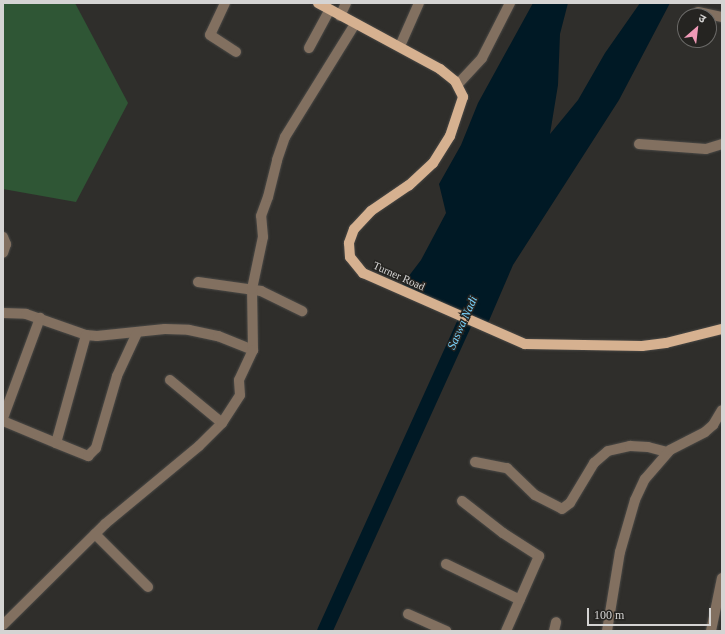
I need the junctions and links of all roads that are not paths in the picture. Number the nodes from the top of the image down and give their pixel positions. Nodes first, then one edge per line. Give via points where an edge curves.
1 (225, 3) edge
2 (318, 3) edge
3 (346, 3) edge
4 (419, 3) edge
5 (510, 3) edge
6 (329, 11) junction
7 (340, 16) junction
8 (355, 24) junction
9 (400, 46) junction
10 (309, 48) dead end
11 (236, 52) dead end
12 (458, 84) junction
13 (639, 144) dead end
14 (722, 144) edge
15 (3, 237) edge
16 (3, 253) edge
17 (198, 282) dead end
18 (252, 289) junction
19 (302, 311) dead end
20 (3, 313) edge
21 (40, 318) junction
22 (722, 329) edge
23 (137, 333) junction
24 (86, 335) junction
25 (253, 350) junction
26 (170, 380) dead end
27 (722, 410) edge
28 (3, 420) edge
29 (222, 423) junction
30 (718, 425) edge
31 (56, 443) junction
32 (667, 452) junction
33 (475, 462) dead end
34 (462, 500) dead end
35 (94, 534) junction
36 (446, 564) dead end
37 (722, 578) edge
38 (148, 587) dead end
39 (520, 600) junction
40 (408, 614) dead end
41 (3, 625) edge
42 (446, 631) edge
43 (506, 631) edge
44 (607, 631) edge
45 (711, 631) edge

1 - 11 street via 210,35
2 - 6 main road
3 - 7 street
4 - 9 street
5 - 12 street via 482,58
6 - 7 main road
6 - 10 street
7 - 8 main road
8 - 9 main road
8 - 18 street via 283,144 261,216 263,237
9 - 12 main road via 440,69
12 - 22 main road, Turner Road via 462,103 444,148 420,177 361,220 350,237 352,262 374,278 525,344 642,346 666,343
13 - 14 street via 706,149
15 - 16 street via 6,244
17 - 18 street
18 - 19 street via 272,295
18 - 25 street
20 - 21 street via 26,314
21 - 24 street
21 - 28 street
23 - 24 street via 114,336
23 - 25 street via 165,329 189,330 218,336
23 - 31 street via 117,376 94,453 84,455
24 - 31 street
25 - 29 street via 239,380 240,395
26 - 29 street
27 - 30 street
28 - 31 street
29 - 35 street via 199,446
30 - 32 street
32 - 33 street via 630,446 608,451 594,463 570,503 562,509 535,495 507,468
32 - 44 street via 645,479 631,512 620,552
34 - 39 street via 503,533 539,556
35 - 38 street
35 - 41 street
36 - 39 street
37 - 45 street
39 - 43 street
40 - 42 street

